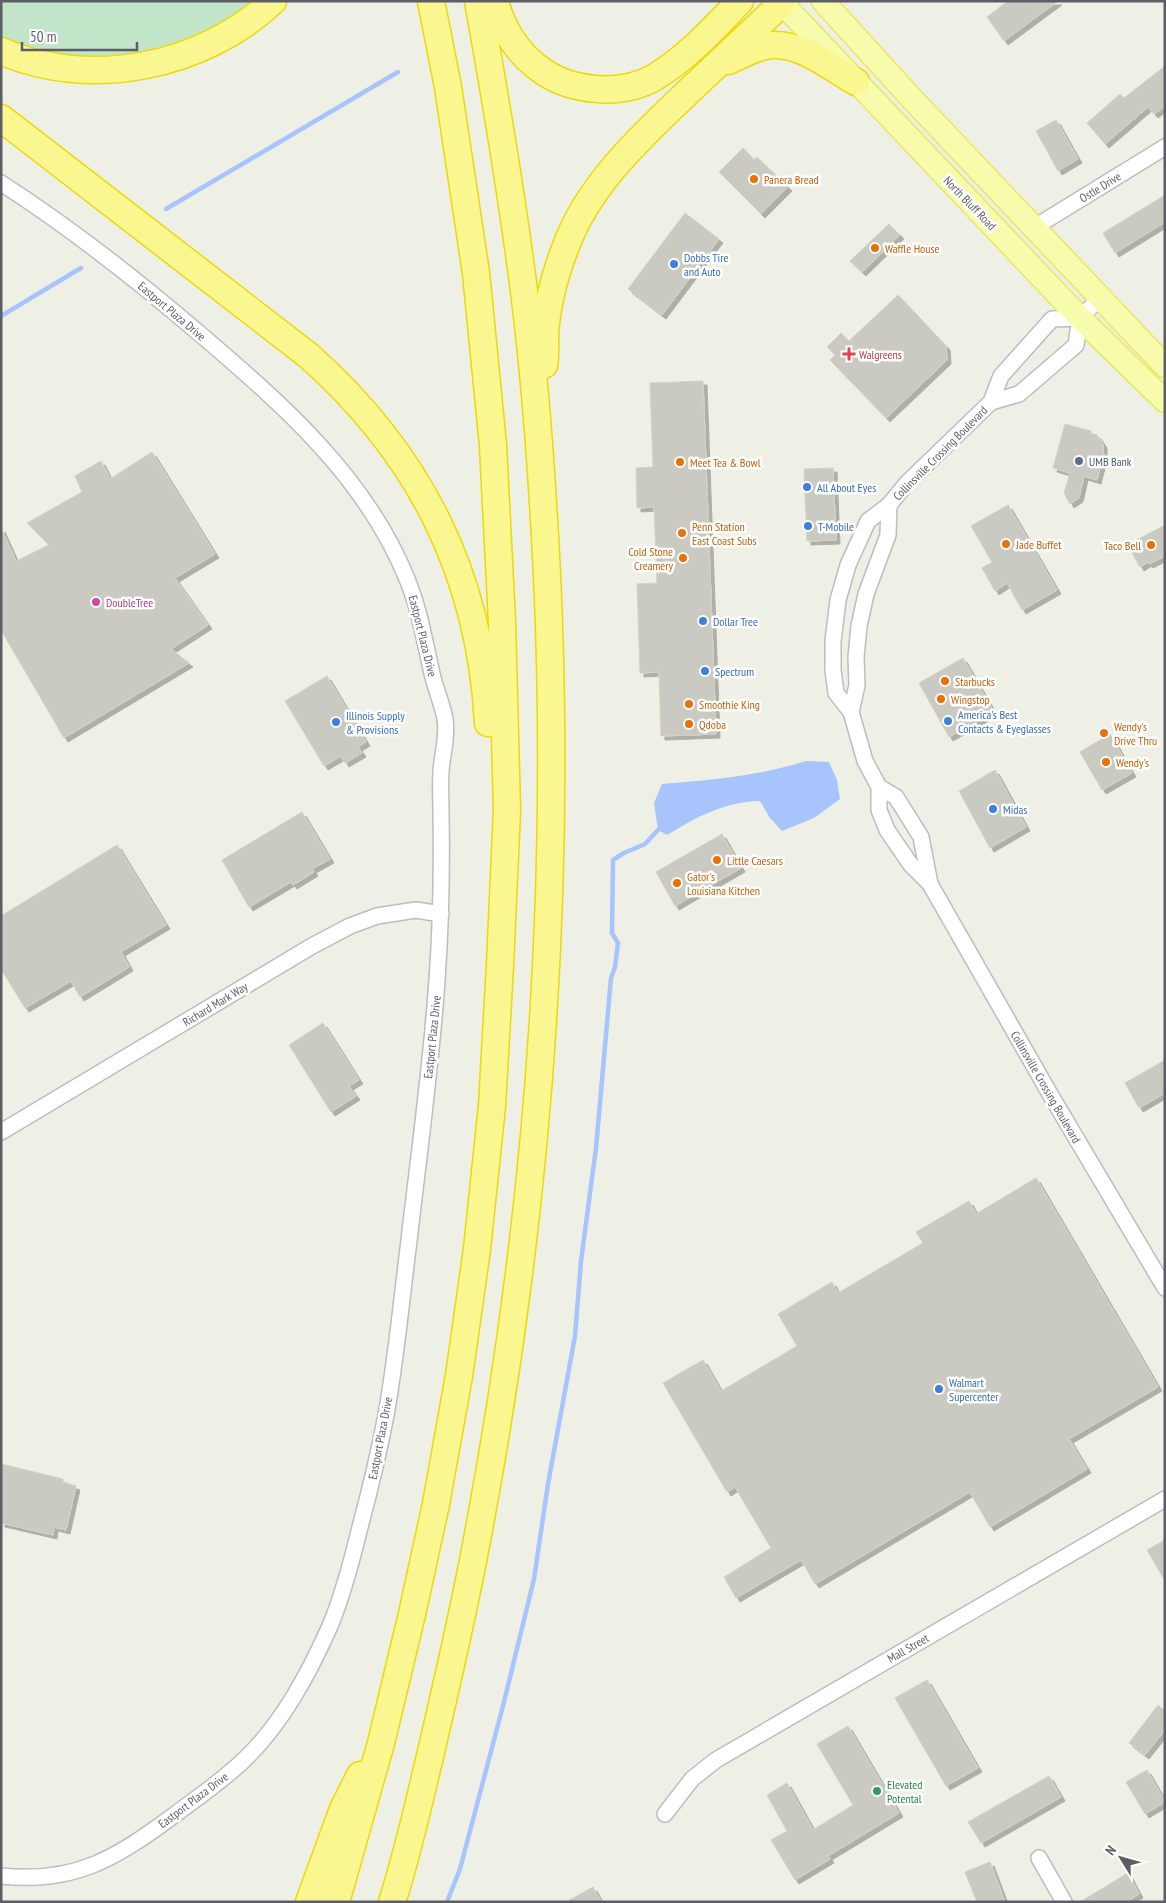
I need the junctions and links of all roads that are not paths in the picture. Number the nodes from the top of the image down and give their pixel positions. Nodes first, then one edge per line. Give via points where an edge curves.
1 (273, 1) edge
2 (431, 1) edge
3 (478, 1) edge
4 (494, 1) edge
5 (714, 1) edge
6 (740, 1) edge
7 (823, 1) edge
8 (781, 2) edge
9 (698, 44) junction
10 (1, 51) edge
11 (712, 69) junction
12 (856, 82) junction
13 (1, 118) edge
14 (1165, 147) edge
15 (1, 183) edge
16 (1035, 227) junction
17 (1101, 297) junction
18 (1080, 318) junction
19 (1165, 366) edge
20 (535, 399) junction
21 (1165, 401) edge
22 (991, 402) junction
23 (889, 505) junction
24 (851, 712) junction
25 (879, 787) junction
26 (507, 810) junction
27 (930, 884) junction
28 (441, 914) junction
29 (1, 1132) edge
30 (1165, 1288) edge
31 (1165, 1499) edge
32 (381, 1743) junction
33 (665, 1814) dead end
34 (1040, 1858) dead end
35 (1, 1876) edge
36 (398, 1895) edge
37 (309, 1902) edge
38 (336, 1902) edge
39 (1064, 1902) edge

1 - 10 highway via 218,40 161,62 131,68 84,70 50,66
2 - 26 highway via 448,87 476,273 489,407 498,529
3 - 20 highway via 521,271
4 - 9 highway via 504,27 538,68 554,78 592,88 610,90 640,84 655,77
5 - 9 highway via 710,21
6 - 9 highway
7 - 16 main road via 914,102
8 - 11 highway
8 - 12 main road, North Bluff Road
11 - 12 highway via 752,50 772,45 798,49
11 - 20 highway via 614,167 575,224 557,270 551,296 545,334 545,363
12 - 18 main road, North Bluff Road
13 - 26 highway via 309,356 356,402 390,445 441,527 466,590 487,690 490,761
14 - 16 street, Ostle Drive
15 - 28 street, Eastport Plaza Drive via 107,258 239,368 312,436 374,514 393,546 414,597 446,723 441,777
16 - 17 main road
17 - 18 street
17 - 19 main road
18 - 21 main road, North Bluff Road
18 - 22 street, Collinsville Crossing Boulevard via 1076,345 1019,394
18 - 22 street, Collinsville Crossing Boulevard via 1052,319 1001,376
20 - 36 highway via 549,627 552,822 548,936 529,1191 514,1316 488,1481 460,1627
22 - 23 street, Collinsville Crossing Boulevard via 907,483
23 - 24 street, Collinsville Crossing Boulevard via 888,535 858,626 858,685
23 - 24 street, Collinsville Crossing Boulevard via 868,521 848,565 838,600 833,670 836,693
24 - 25 street, Collinsville Crossing Boulevard via 865,762
25 - 27 street, Collinsville Crossing Boulevard via 879,810 887,830 911,865
25 - 27 street, Collinsville Crossing Boulevard via 896,797 921,838
26 - 32 highway via 492,1106 477,1249 436,1504
27 - 30 street, Collinsville Crossing Boulevard
28 - 29 street, Richard Mark Way via 416,910 377,916 350,926
28 - 35 street, Eastport Plaza Drive via 430,1063 387,1410 352,1559 331,1623 314,1661 281,1716 251,1753 152,1831 98,1864 74,1873 54,1877
31 - 33 street, Mall Street via 716,1760 692,1779
32 - 37 highway via 342,1810
32 - 38 highway
34 - 39 street

